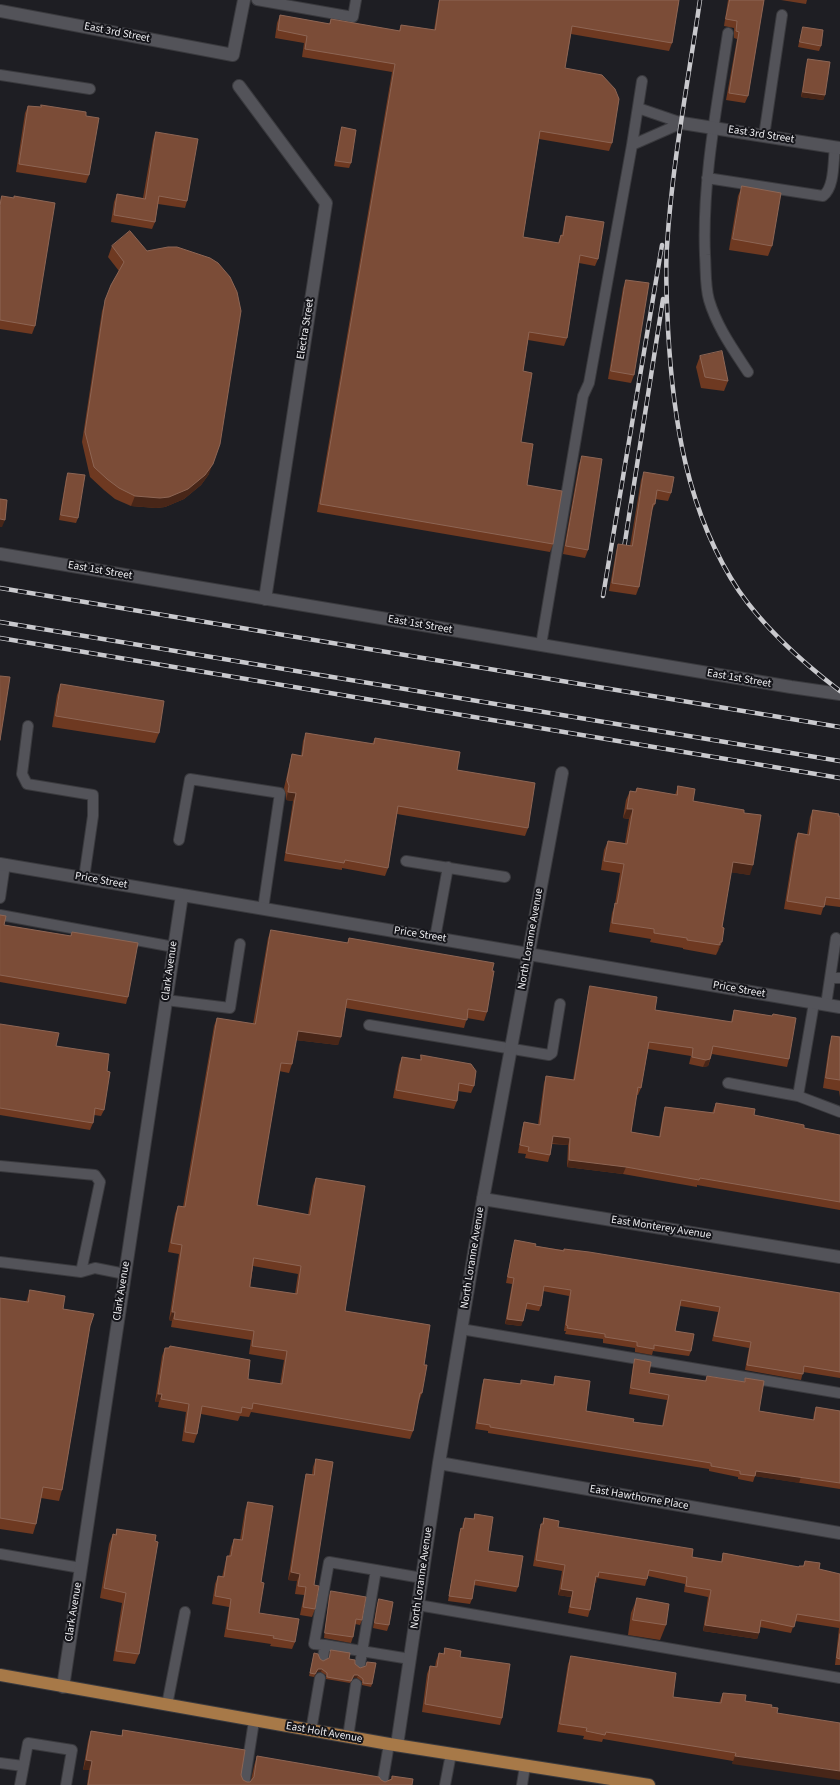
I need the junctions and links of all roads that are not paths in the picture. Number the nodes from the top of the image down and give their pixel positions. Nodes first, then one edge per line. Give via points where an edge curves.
1 (244, 0) edge
2 (257, 0) edge
3 (356, 0) edge
4 (0, 11) edge
5 (782, 14) dead end
6 (728, 33) dead end
7 (0, 75) edge
8 (642, 81) dead end
9 (239, 86) dead end
10 (90, 89) dead end
11 (638, 108) junction
12 (682, 123) junction
13 (714, 128) junction
14 (764, 136) junction
15 (632, 145) junction
16 (838, 147) edge
17 (707, 178) junction
18 (748, 372) dead end
19 (0, 554) edge
20 (265, 599) junction
21 (540, 645) junction
22 (840, 694) edge
23 (28, 726) dead end
24 (562, 773) dead end
25 (179, 840) dead end
26 (406, 860) dead end
27 (2, 864) edge
28 (448, 867) junction
29 (505, 877) dead end
30 (84, 878) junction
31 (182, 895) junction
32 (0, 898) edge
33 (263, 909) junction
34 (0, 915) edge
35 (436, 938) junction
36 (836, 938) dead end
37 (240, 944) dead end
38 (174, 947) junction
39 (529, 953) junction
40 (835, 978) edge
41 (166, 1000) junction
42 (814, 1003) junction
43 (560, 1004) dead end
44 (826, 1005) junction
45 (840, 1007) edge
46 (369, 1025) dead end
47 (511, 1050) junction
48 (728, 1083) dead end
49 (798, 1096) junction
50 (840, 1112) edge
51 (0, 1166) edge
52 (483, 1199) junction
53 (840, 1257) edge
54 (0, 1262) edge
55 (81, 1272) junction
56 (125, 1274) junction
57 (461, 1329) junction
58 (840, 1393) edge
59 (439, 1463) junction
60 (840, 1533) edge
61 (0, 1554) edge
62 (81, 1568) junction
63 (376, 1570) junction
64 (422, 1578) junction
65 (418, 1605) junction
66 (185, 1612) dead end
67 (325, 1645) junction
68 (362, 1651) junction
69 (323, 1657) dead end
70 (410, 1659) junction
71 (360, 1664) dead end
72 (0, 1675) edge
73 (320, 1678) dead end
74 (840, 1678) edge
75 (356, 1684) dead end
76 (63, 1687) junction
77 (167, 1705) junction
78 (254, 1721) junction
79 (311, 1730) junction
80 (348, 1737) junction
81 (393, 1745) junction
82 (451, 1754) junction
83 (0, 1763) edge
84 (23, 1766) junction
85 (525, 1766) junction
86 (20, 1785) edge
87 (66, 1785) edge
88 (244, 1785) edge
89 (382, 1785) edge
90 (445, 1785) edge
91 (522, 1785) edge
92 (649, 1785) edge

1 - 4 street, East 3rd Street via 233,55
2 - 3 lane via 354,17
5 - 14 lane
6 - 13 lane
7 - 10 lane
8 - 11 lane
9 - 20 street, Electra Street via 326,203
11 - 12 lane
11 - 15 lane
12 - 13 street, East 3rd Street
12 - 15 lane
13 - 14 street, East 3rd Street
13 - 17 lane
14 - 16 street, East 3rd Street
15 - 21 lane via 589,384 583,396
16 - 17 lane via 828,192 823,196
17 - 18 lane via 704,228 706,287 722,333
19 - 20 street, East 1st Street
20 - 21 street, East 1st Street
21 - 22 street, East 1st Street
23 - 30 lane via 22,774 27,784 93,795 93,816
24 - 39 street, North Loranne Avenue
25 - 33 lane via 190,779 280,794
26 - 28 lane
27 - 30 street, Price Street
27 - 32 lane
28 - 29 lane
28 - 35 lane
30 - 31 street, Price Street
31 - 33 street, Price Street
31 - 38 street, Clark Avenue
33 - 35 street, Price Street
34 - 38 lane
35 - 39 street, Price Street
36 - 40 lane
37 - 41 lane via 230,1008
38 - 41 street, Clark Avenue
39 - 42 street, Price Street
39 - 47 street, North Loranne Avenue
40 - 44 lane
41 - 56 street, Clark Avenue
42 - 44 street, Price Street
42 - 49 lane
43 - 47 lane via 552,1053 545,1055
44 - 45 street, Price Street
46 - 47 lane
47 - 52 street, North Loranne Avenue
48 - 49 lane
49 - 50 lane
51 - 55 lane via 95,1174 100,1182
52 - 53 street, East Monterey Avenue
52 - 57 street, North Loranne Avenue
54 - 55 lane
55 - 56 lane via 95,1268
56 - 62 street, Clark Avenue
57 - 58 lane
57 - 59 street, North Loranne Avenue
59 - 60 street, East Hawthorne Place
59 - 64 street, North Loranne Avenue
61 - 62 lane
62 - 76 street, Clark Avenue
63 - 64 lane
63 - 67 lane via 329,1562 314,1644
63 - 68 lane
64 - 65 street, North Loranne Avenue
65 - 70 street, North Loranne Avenue
65 - 74 lane
66 - 77 lane
67 - 68 lane
67 - 69 lane
68 - 70 lane
68 - 71 lane
70 - 81 street, North Loranne Avenue
72 - 76 main road, East Holt Avenue
73 - 79 lane
75 - 80 lane
76 - 77 main road, East Holt Avenue
77 - 78 main road, East Holt Avenue
78 - 79 main road, East Holt Avenue
78 - 88 lane
79 - 80 main road, East Holt Avenue
80 - 81 main road, East Holt Avenue
81 - 82 main road, East Holt Avenue
81 - 89 lane
82 - 85 main road, East Holt Avenue
82 - 90 lane
83 - 84 lane
84 - 86 lane
84 - 87 lane via 28,1743 72,1750
85 - 91 lane
85 - 92 main road, East Holt Avenue

